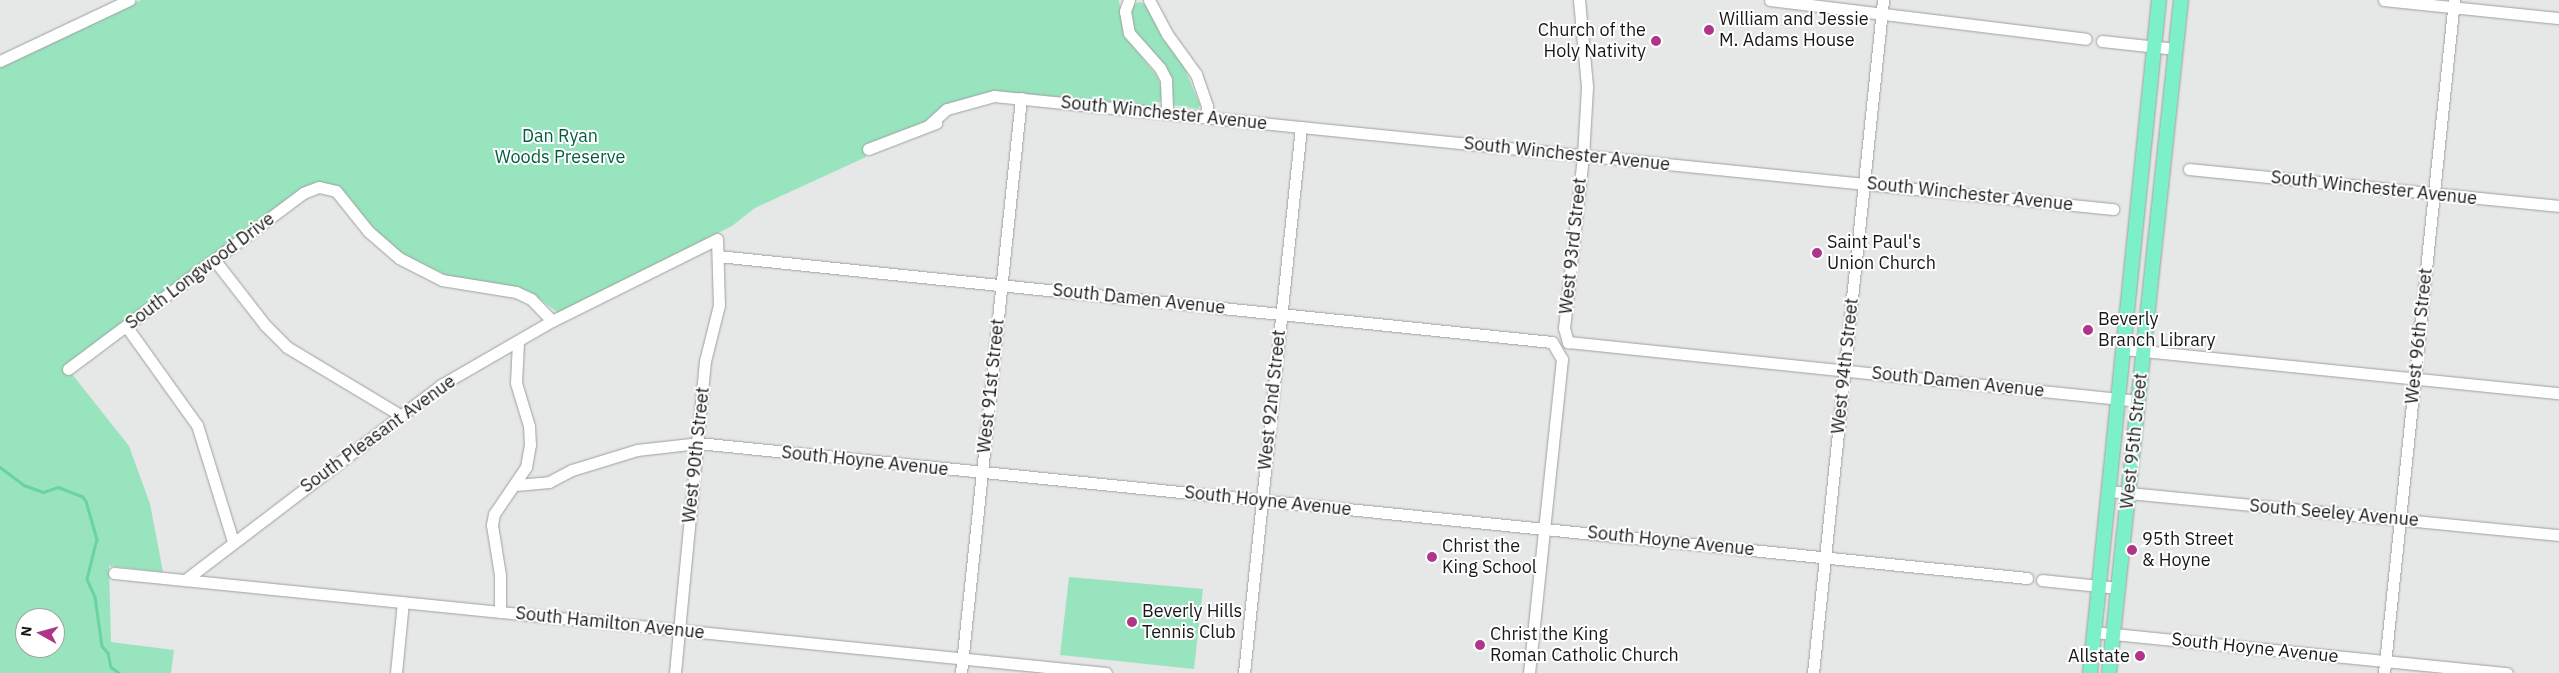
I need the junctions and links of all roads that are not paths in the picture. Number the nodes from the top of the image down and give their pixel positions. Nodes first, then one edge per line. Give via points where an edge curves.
1 (130, 0) edge
2 (1129, 0) edge
3 (1150, 0) edge
4 (1579, 0) edge
5 (1770, 0) edge
6 (1883, 0) edge
7 (2159, 0) edge
8 (2181, 0) edge
9 (2384, 0) edge
10 (2454, 4) edge
11 (1881, 14) junction
12 (2559, 18) edge
13 (2086, 39) dead end
14 (2102, 41) dead end
15 (2155, 46) junction
16 (2176, 49) junction
17 (0, 61) edge
18 (1021, 98) junction
19 (1167, 113) junction
20 (1206, 117) junction
21 (1301, 127) junction
22 (868, 149) dead end
23 (1583, 156) junction
24 (2189, 170) dead end
25 (1864, 184) junction
26 (2434, 194) junction
27 (2559, 206) edge
28 (2113, 209) dead end
29 (717, 239) joint
30 (718, 256) junction
31 (216, 262) junction
32 (1002, 285) junction
33 (1281, 314) junction
34 (552, 321) junction
35 (126, 326) junction
36 (518, 342) junction
37 (1563, 344) junction
38 (2124, 349) junction
39 (2144, 351) junction
40 (68, 369) dead end
41 (1844, 370) junction
42 (2414, 378) junction
43 (2559, 393) edge
44 (2119, 399) junction
45 (2138, 402) junction
46 (402, 416) junction
47 (698, 443) junction
48 (982, 473) junction
49 (516, 485) junction
50 (2109, 491) junction
51 (2129, 493) junction
52 (1262, 501) junction
53 (2400, 519) junction
54 (1544, 527) junction
55 (2559, 535) edge
56 (233, 541) junction
57 (1825, 558) junction
58 (114, 573) dead end
59 (2027, 578) dead end
60 (184, 580) junction
61 (2042, 580) dead end
62 (2099, 586) junction
63 (2118, 588) junction
64 (403, 602) junction
65 (500, 612) junction
66 (679, 630) junction
67 (2094, 632) junction
68 (2114, 634) junction
69 (962, 658) junction
70 (2385, 661) junction
71 (396, 673) edge
72 (674, 673) edge
73 (960, 673) edge
74 (1106, 673) edge
75 (1244, 673) edge
76 (1529, 673) edge
77 (1813, 673) edge
78 (2090, 673) edge
79 (2109, 673) edge
80 (2384, 673) edge
81 (2506, 673) edge

1 - 17 street
2 - 19 street via 1125,11 1129,33 1160,68 1166,80
3 - 20 street via 1167,34 1196,74 1207,106
4 - 23 street, West 93rd Street via 1587,78
5 - 11 street
6 - 11 street, West 94th Street
7 - 15 main road, West 95th Street
8 - 16 main road, West 95th Street
9 - 10 street
10 - 12 street
10 - 26 street, West 96th Street
11 - 13 street
11 - 25 street, West 94th Street
14 - 15 street
15 - 16 street
15 - 38 main road, West 95th Street
16 - 39 main road, West 95th Street
18 - 19 street, South Winchester Avenue
18 - 22 street via 994,96 960,106 938,123
18 - 32 street, West 91st Street
19 - 20 street, South Winchester Avenue
20 - 21 street, South Winchester Avenue
21 - 23 street, South Winchester Avenue
21 - 33 street, West 92nd Street
23 - 25 street, South Winchester Avenue
23 - 37 street, West 93rd Street
24 - 26 street, South Winchester Avenue
25 - 28 street, South Winchester Avenue
25 - 41 street, West 94th Street
26 - 27 street, South Winchester Avenue
26 - 42 street, West 96th Street
29 - 30 street, West 90th Street
29 - 34 street, South Pleasant Avenue
30 - 32 street, South Damen Avenue
30 - 47 street, West 90th Street via 717,324 705,361
31 - 34 street, South Longwood Drive via 303,193 319,187 336,191 368,231 399,258 442,280 516,292 531,299
31 - 35 street, South Longwood Drive
31 - 46 street via 265,325 287,347
32 - 33 street, South Damen Avenue
32 - 48 street, West 91st Street
33 - 37 street, South Damen Avenue
33 - 52 street, West 92nd Street
34 - 36 street, South Pleasant Avenue
35 - 40 street, South Longwood Drive
35 - 56 street via 197,425
36 - 46 street, South Pleasant Avenue via 441,385
36 - 49 street via 516,382 529,426 530,445 526,466
37 - 41 street, South Damen Avenue
37 - 54 street, West 93rd Street
38 - 39 street
38 - 44 main road, West 95th Street
39 - 42 street
39 - 45 main road, West 95th Street
41 - 44 street, South Damen Avenue
41 - 57 street, West 94th Street
42 - 43 street
42 - 53 street, West 96th Street
44 - 45 street, South Damen Avenue
44 - 50 main road, West 95th Street
45 - 51 main road, West 95th Street
46 - 56 street, South Pleasant Avenue
47 - 48 street, South Hoyne Avenue
47 - 49 street, South Hoyne Avenue via 637,450 572,470 549,482
47 - 66 street, West 90th Street
48 - 52 street, South Hoyne Avenue
48 - 69 street, West 91st Street
49 - 65 street via 498,505 492,525 500,575
50 - 51 street, South Seeley Avenue
50 - 62 main road, West 95th Street
51 - 53 street, South Seeley Avenue
51 - 63 main road, West 95th Street
52 - 54 street, South Hoyne Avenue
52 - 75 street, West 92nd Street
53 - 55 street, South Seeley Avenue
53 - 70 street, West 96th Street
54 - 57 street, South Hoyne Avenue
54 - 76 street, West 93rd Street
56 - 60 street, South Pleasant Avenue
57 - 59 street, South Hoyne Avenue
57 - 77 street, West 94th Street
58 - 60 street, South Hamilton Avenue
60 - 64 street, South Hamilton Avenue
61 - 62 street
62 - 63 street
62 - 67 main road, West 95th Street
63 - 68 main road, West 95th Street
64 - 65 street, South Hamilton Avenue
64 - 71 street
65 - 66 street, South Hamilton Avenue
66 - 69 street, South Hamilton Avenue
66 - 72 street, West 90th Street
67 - 68 street, South Hoyne Avenue
67 - 78 main road, West 95th Street
68 - 70 street, South Hoyne Avenue
68 - 79 main road, West 95th Street
69 - 73 street, West 91st Street
69 - 74 street, South Hamilton Avenue
70 - 80 street, West 96th Street
70 - 81 street, South Hoyne Avenue

